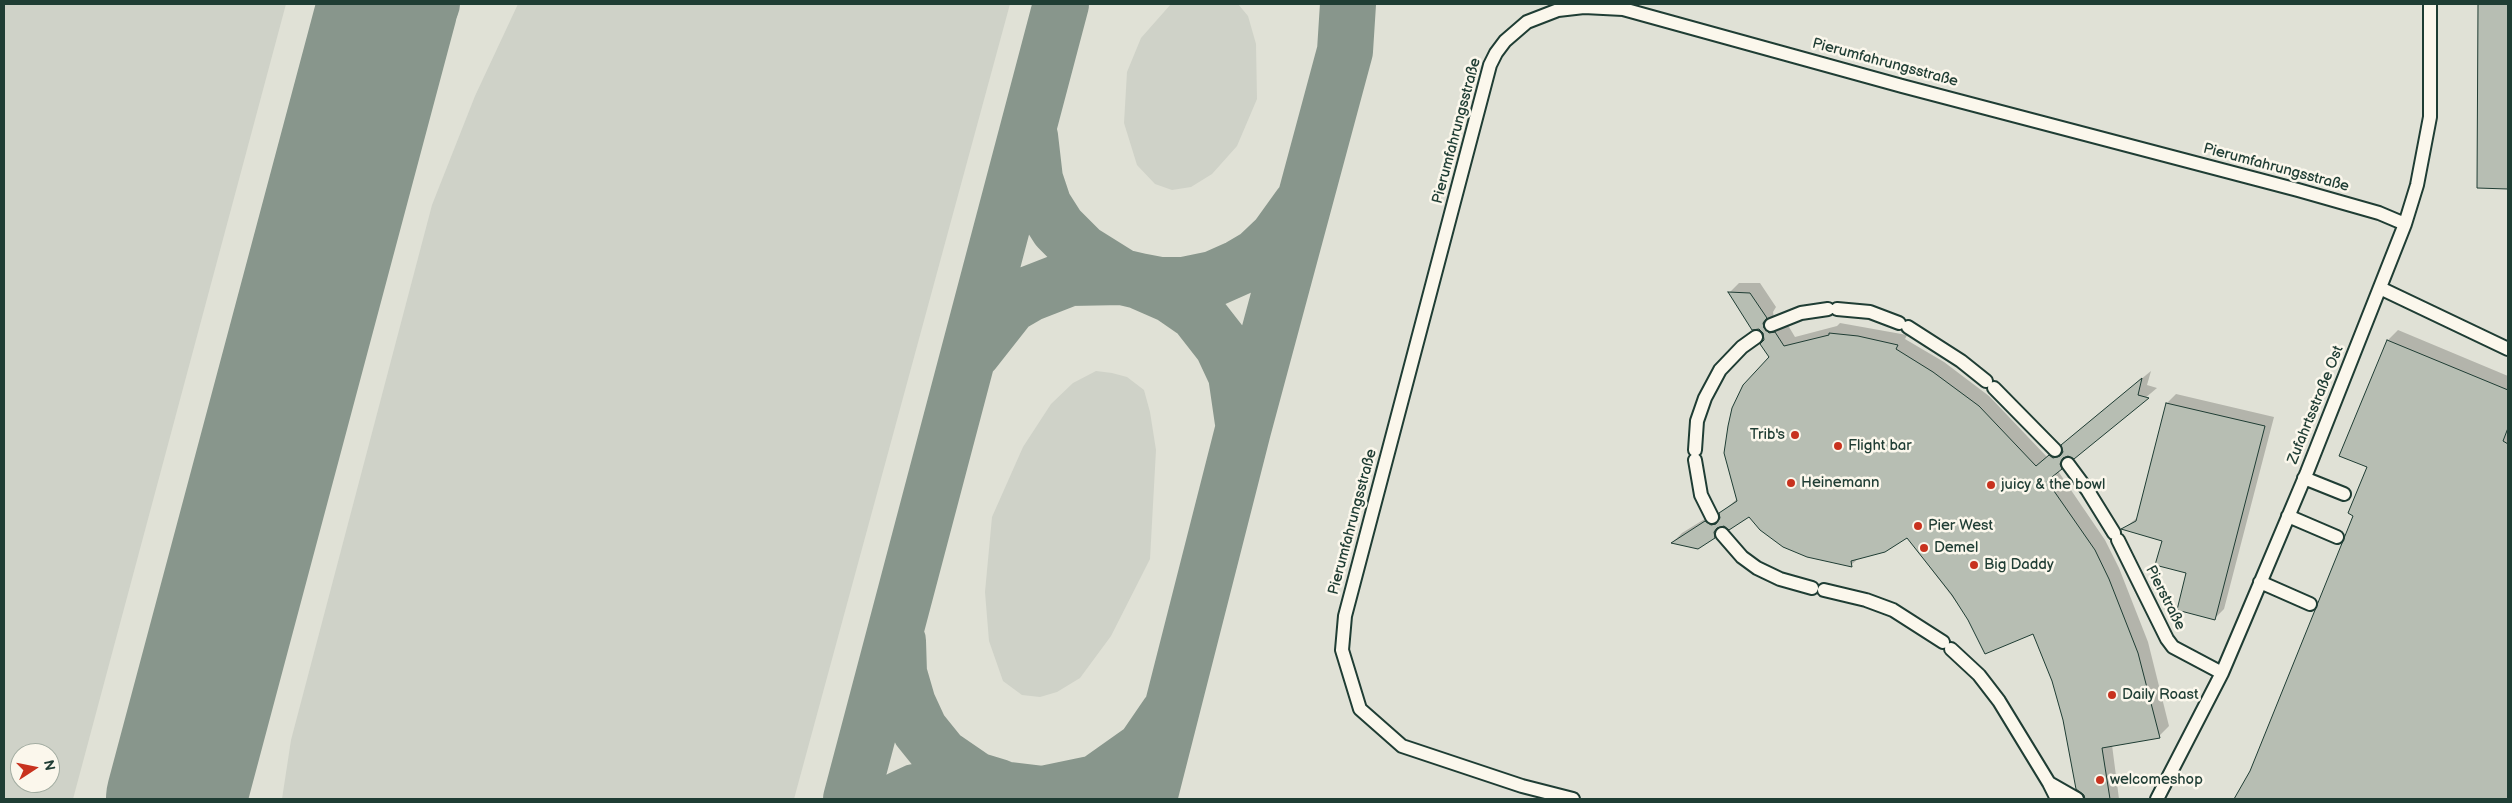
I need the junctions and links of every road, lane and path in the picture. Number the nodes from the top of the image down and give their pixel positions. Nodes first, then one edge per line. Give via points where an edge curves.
1 (2430, 4) edge
2 (2405, 224) junction
3 (2380, 288) junction
4 (1771, 326) dead end
5 (1756, 336) dead end
6 (2508, 349) edge
7 (2055, 450) dead end
8 (2068, 464) dead end
9 (2304, 478) junction
10 (2344, 494) dead end
11 (2288, 516) junction
12 (1712, 517) dead end
13 (1722, 534) dead end
14 (2337, 537) dead end
15 (2260, 582) junction
16 (2310, 604) dead end
17 (2222, 673) junction
18 (2050, 783) junction
19 (1574, 799) edge
20 (2057, 799) edge
21 (2077, 799) edge
22 (2158, 799) edge

1 - 2 lane, Zufahrtsstraße Ost via 2430,117 2418,186
2 - 3 lane, Zufahrtsstraße Ost
2 - 19 lane, Pierumfahrungsstraße via 2379,213 2298,190 1623,9 1584,7 1558,10 1527,22 1505,41 1490,65 1345,616 1342,650 1360,709 1402,746 1522,786
3 - 6 lane
3 - 9 lane, Zufahrtsstraße Ost
4 - 7 lane via 1801,313 1832,309 1870,312 1903,324 1961,361 1990,385
5 - 12 lane via 1720,370 1697,422 1695,455 1701,495
8 - 17 lane, Pierstraße via 2116,537 2167,639 2173,647
9 - 10 lane
9 - 11 lane, Zufahrtsstraße Ost
11 - 14 lane
11 - 15 lane, Zufahrtsstraße Ost
13 - 18 lane via 1742,557 1757,568 1780,579 1866,600 1893,610 1947,645 1979,675 1999,701
15 - 16 lane
15 - 17 lane, Zufahrtsstraße Ost
17 - 22 lane, Zufahrtsstraße Ost
18 - 20 lane
18 - 21 lane

